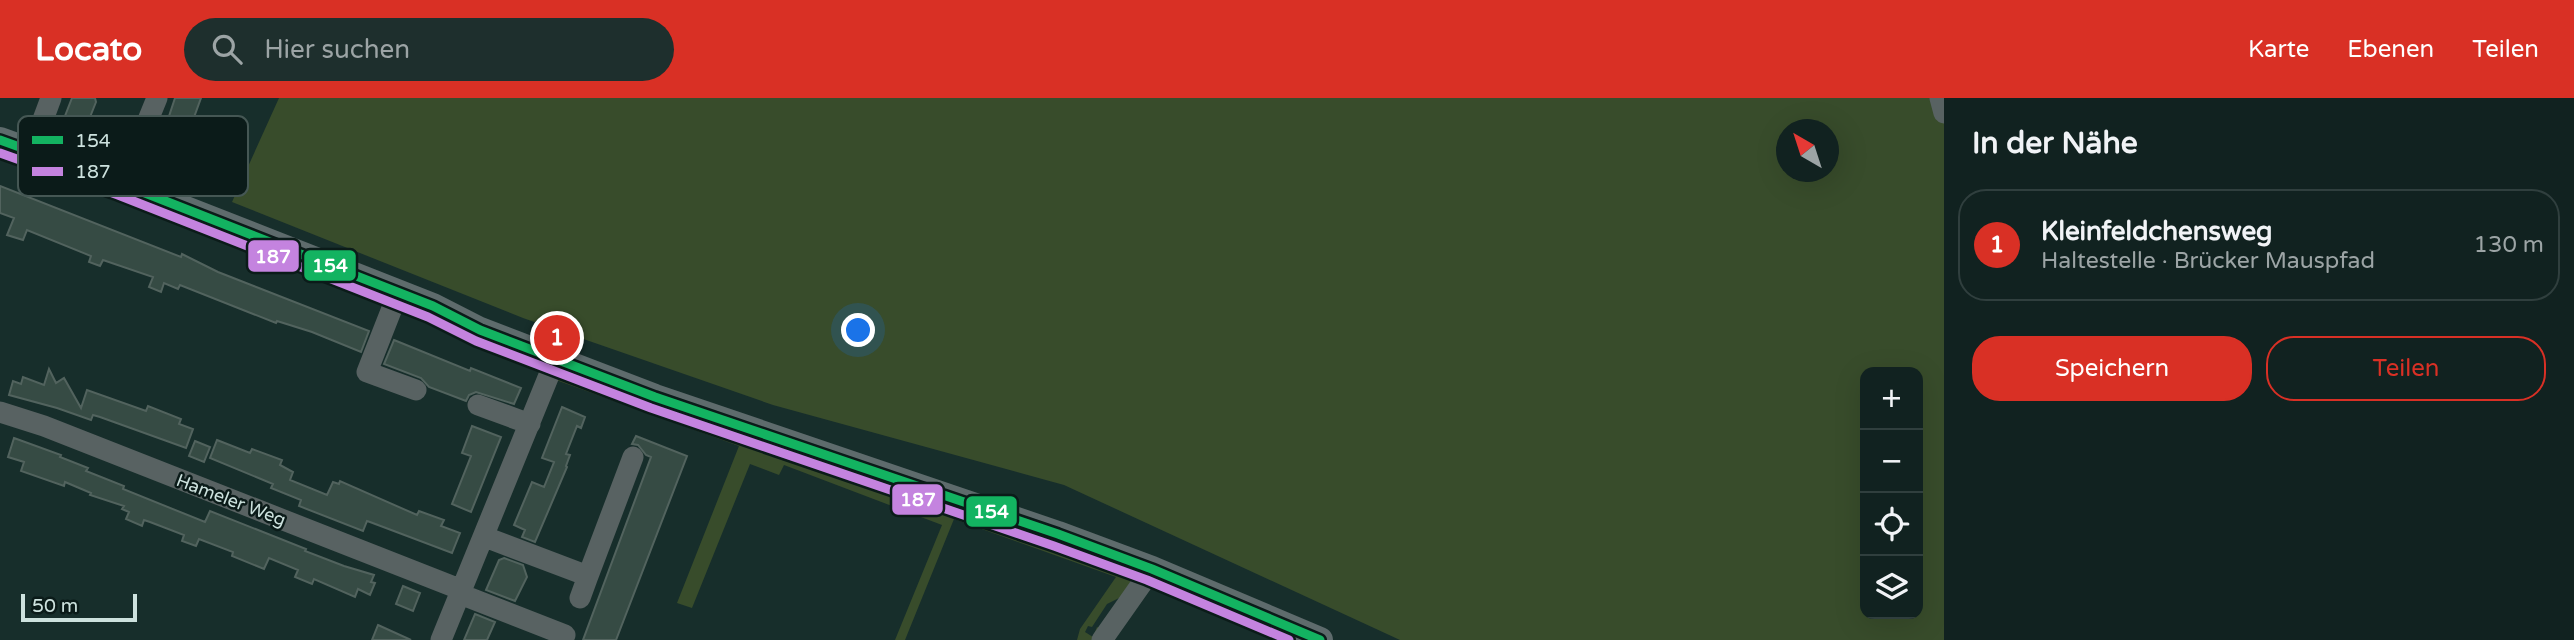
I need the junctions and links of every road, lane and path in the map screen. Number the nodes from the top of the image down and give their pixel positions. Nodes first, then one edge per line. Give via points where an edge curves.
1 (51, 98) edge
2 (157, 98) edge
3 (1940, 98) edge
4 (1944, 113) edge
5 (44, 116) edge
6 (150, 116) edge
7 (0, 140) edge
8 (18, 147) edge
9 (152, 196) edge
10 (398, 293) junction
11 (556, 358) junction
12 (416, 390) dead end
13 (478, 405) dead end
14 (0, 412) edge
15 (530, 424) junction
16 (633, 457) dead end
17 (485, 537) junction
18 (1152, 569) junction
19 (588, 576) junction
20 (461, 592) junction
21 (580, 598) dead end
22 (1100, 632) edge
23 (565, 635) dead end
24 (441, 640) edge
25 (1320, 640) edge

1 - 5 street
2 - 6 street
3 - 4 street
7 - 8 main road
9 - 10 main road
10 - 11 main road
10 - 12 street via 367,372
11 - 15 street
11 - 18 main road via 694,411
13 - 15 street
14 - 20 street, Hameler Weg
15 - 17 street
16 - 19 street
17 - 19 street
17 - 20 street
18 - 22 street via 1132,599
18 - 25 main road
19 - 21 street
20 - 23 street, Hameler Weg
20 - 24 street

